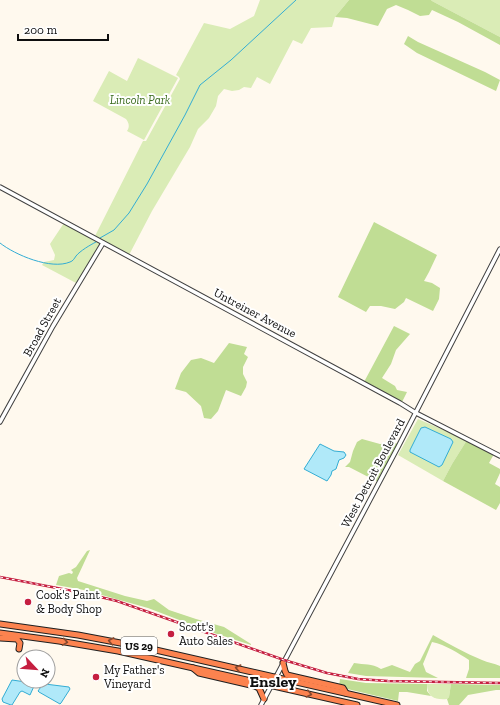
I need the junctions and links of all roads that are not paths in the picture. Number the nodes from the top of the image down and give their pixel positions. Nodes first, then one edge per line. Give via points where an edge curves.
1 (0, 187) edge
2 (103, 242) junction
3 (500, 249) edge
4 (416, 413) junction
5 (0, 422) edge
6 (500, 456) edge
7 (0, 624) edge
8 (0, 633) edge
9 (78, 635) junction
10 (27, 636) junction
11 (0, 638) edge
12 (19, 649) dead end
13 (172, 662) junction
14 (283, 663) junction
15 (192, 667) junction
16 (276, 677) junction
17 (271, 685) junction
18 (334, 690) junction
19 (346, 693) junction
20 (264, 699) junction
21 (261, 705) edge
22 (357, 705) edge
23 (397, 705) edge

1 - 2 street, Untreiner Avenue
2 - 4 street, Untreiner Avenue
2 - 5 street, Broad Street
3 - 4 street, West Detroit Boulevard
4 - 6 street, Untreiner Avenue
4 - 14 street, West Detroit Boulevard
7 - 9 highway, US 29
8 - 10 highway, US 29
9 - 10 highway via 70,637 34,632
16 -> 9 highway, US 29
10 -> 13 highway, US 29
11 - 12 highway via 17,639 20,642
13 - 15 highway, US 29
13 - 16 highway via 178,660 264,680
14 - 16 street, West Detroit Boulevard
14 - 19 highway via 287,675 343,688
15 - 17 highway, US 29
15 - 20 highway via 199,673 255,686 259,688
16 - 17 street, West Detroit Boulevard
16 - 18 highway, US 29
17 - 18 highway via 282,682 325,692
17 - 20 street, West Detroit Boulevard
17 -> 22 highway, US 29
18 - 19 highway, US 29
19 - 23 highway, US 29
20 - 21 street, West Detroit Boulevard

